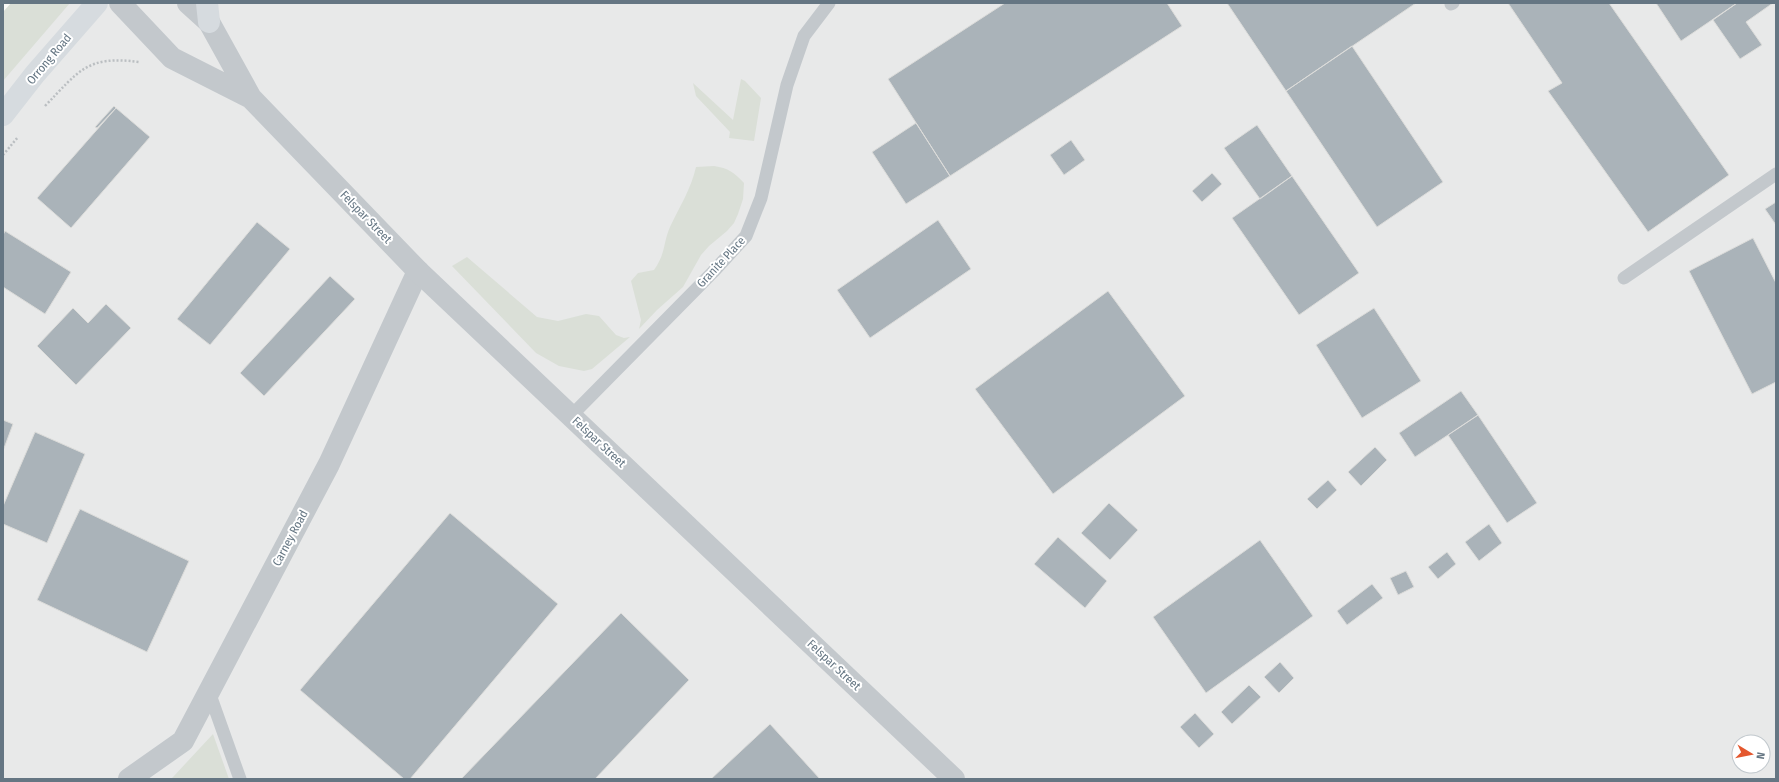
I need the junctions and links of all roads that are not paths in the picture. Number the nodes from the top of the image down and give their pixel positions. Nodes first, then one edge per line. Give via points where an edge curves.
1 (96, 3) edge
2 (120, 3) edge
3 (188, 3) edge
4 (829, 3) edge
5 (208, 13) edge
6 (251, 98) junction
7 (3, 115) edge
8 (1776, 174) edge
9 (418, 271) junction
10 (1624, 278) dead end
11 (571, 416) junction
12 (209, 692) junction
13 (130, 779) edge
14 (240, 779) edge
15 (954, 779) edge

1 - 7 highway, Orrong Road
2 - 6 street, Felspar Street via 172,58
3 - 5 street, Felspar Street
4 - 11 lane, Granite Place via 804,36 787,85 761,198 746,236
5 - 6 street, Felspar Street
6 - 9 street, Felspar Street
8 - 10 lane
9 - 11 street, Felspar Street
9 - 12 street, Carney Road via 329,464
11 - 15 street, Felspar Street
12 - 13 street, Carney Road via 183,740
12 - 14 lane

